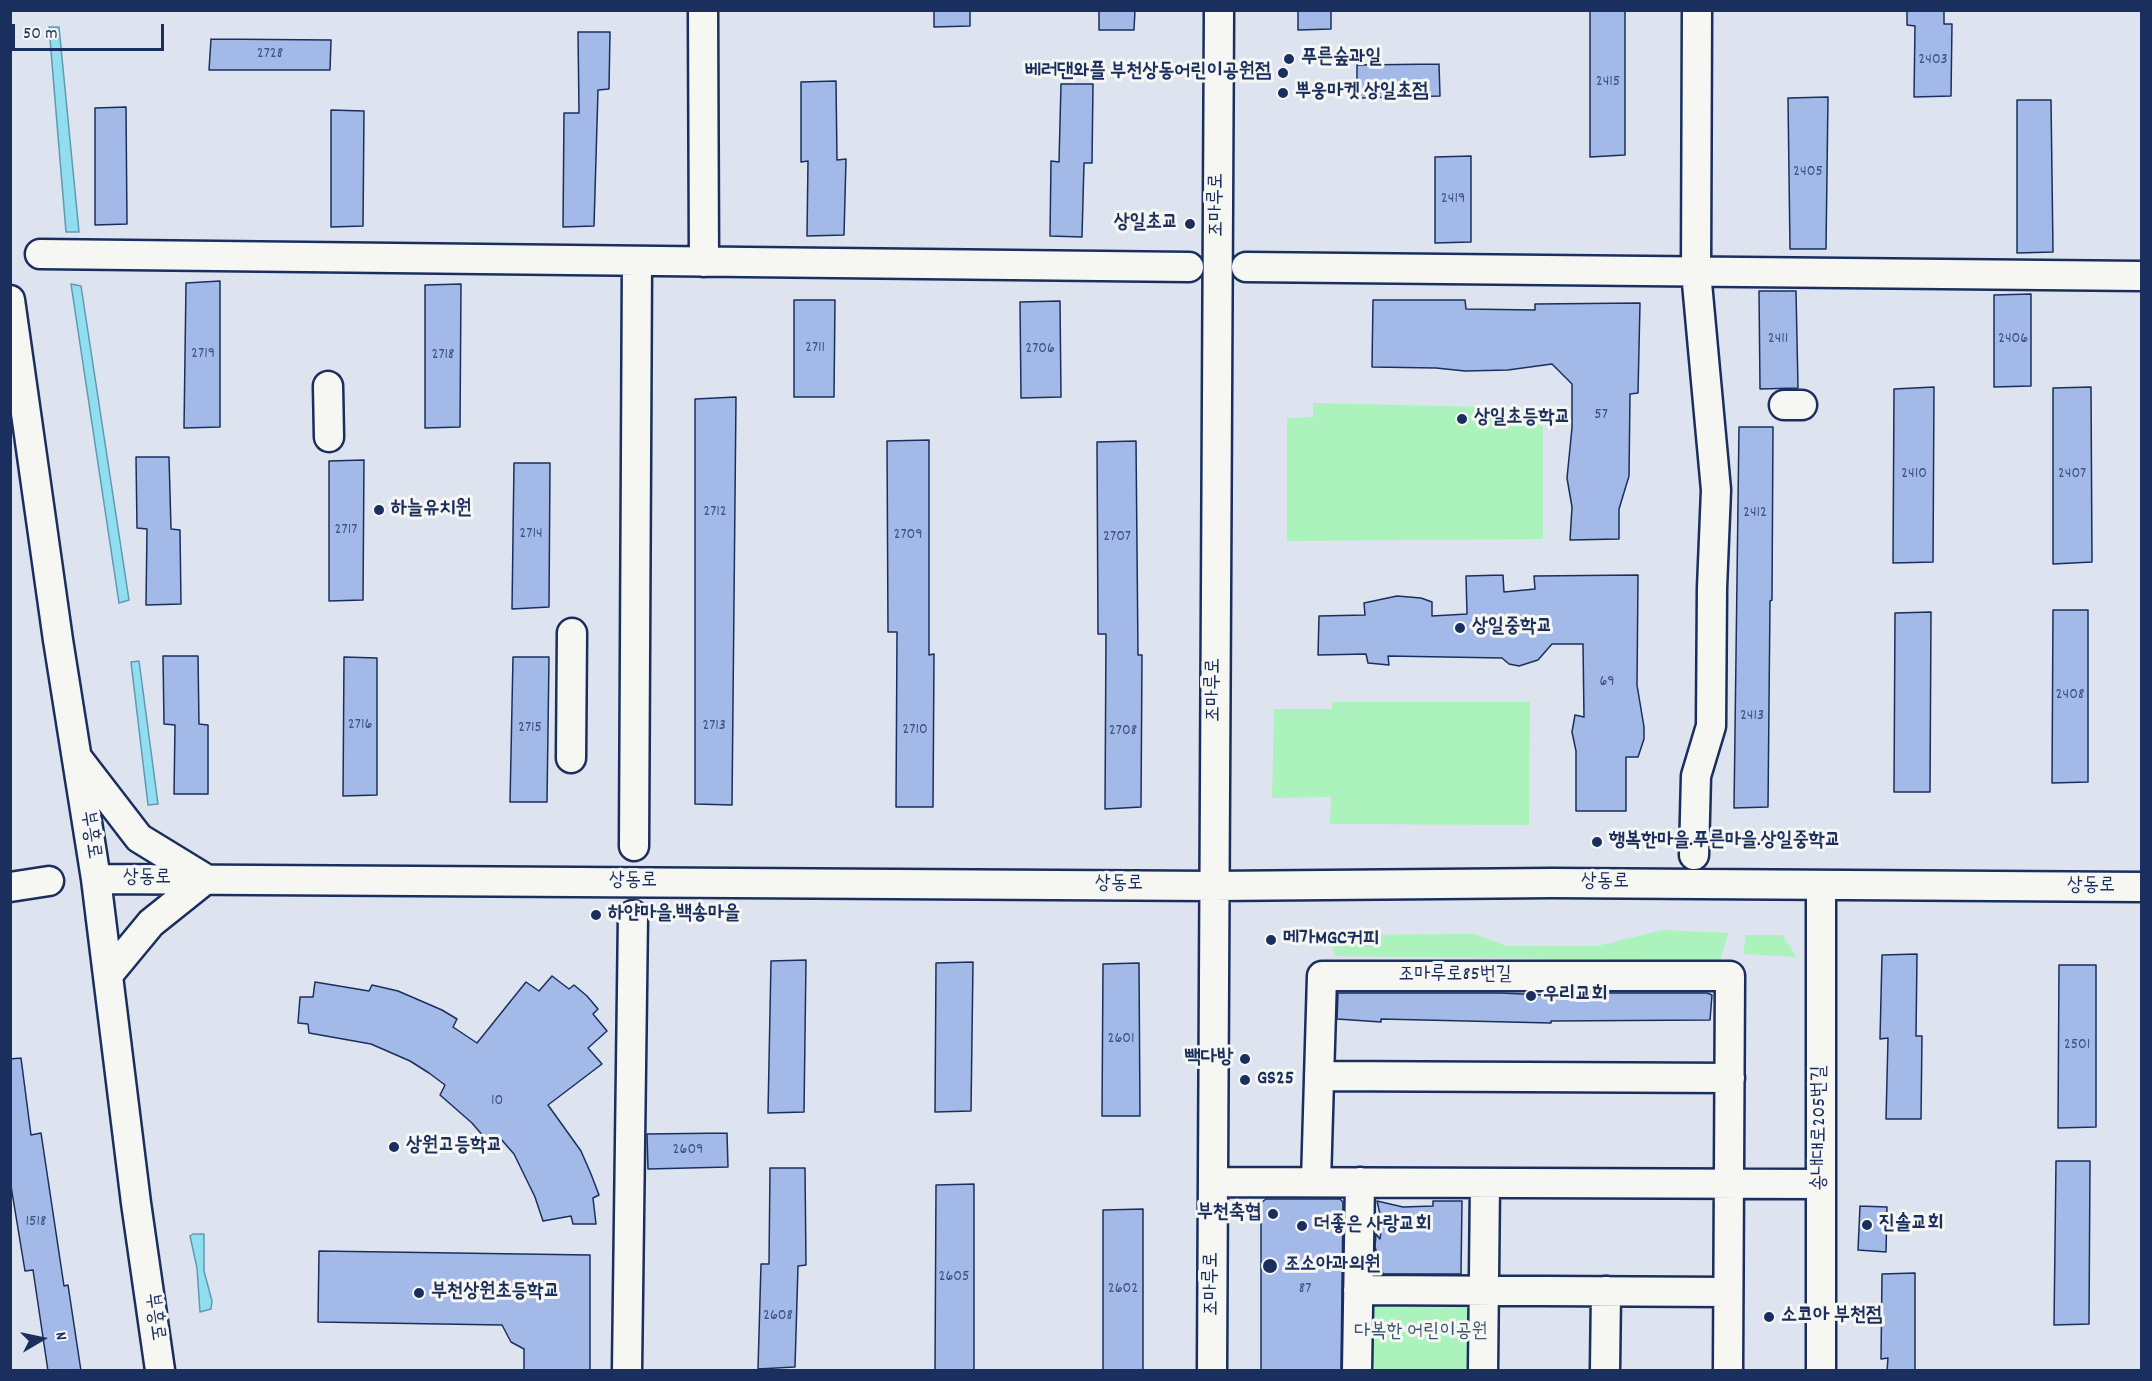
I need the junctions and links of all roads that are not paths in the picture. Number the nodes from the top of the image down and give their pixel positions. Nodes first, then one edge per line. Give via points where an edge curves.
1 (703, 10) edge
2 (1219, 10) edge
3 (1697, 10) edge
4 (40, 254) dead end
5 (637, 261) junction
6 (704, 262) junction
7 (1190, 267) dead end
8 (1246, 267) dead end
9 (1696, 272) junction
10 (2142, 276) edge
11 (10, 300) edge
12 (328, 386) dead end
13 (329, 437) dead end
14 (572, 633) dead end
15 (77, 757) junction
16 (571, 758) dead end
17 (634, 846) dead end
18 (1694, 855) dead end
19 (96, 879) junction
20 (206, 879) junction
21 (49, 881) dead end
22 (1821, 885) junction
23 (1214, 886) junction
24 (10, 887) edge
25 (2142, 887) edge
26 (633, 915) dead end
27 (108, 975) junction
28 (1319, 1076) junction
29 (1730, 1078) junction
30 (1213, 1182) junction
31 (1316, 1182) junction
32 (1360, 1182) junction
33 (1485, 1183) junction
34 (1729, 1184) junction
35 (1821, 1184) junction
36 (1358, 1290) junction
37 (1484, 1291) junction
38 (1606, 1291) junction
39 (1728, 1292) junction
40 (160, 1371) edge
41 (627, 1371) edge
42 (1212, 1371) edge
43 (1357, 1371) edge
44 (1484, 1371) edge
45 (1605, 1371) edge
46 (1728, 1371) edge
47 (1821, 1371) edge

1 - 6 street
2 - 23 street, 조마루로
3 - 9 street
4 - 5 street
5 - 6 street
5 - 17 street
6 - 7 street
8 - 9 street
9 - 10 street
9 - 18 street via 1716,490 1711,726 1696,776
11 - 15 street, 부흥로
12 - 13 street
14 - 16 street
15 - 19 street, 부흥로
15 - 20 street via 139,838
19 - 20 street, 상동로
19 - 27 street, 부흥로
20 - 23 street, 상동로
20 - 27 street via 151,923
21 - 24 street
22 - 23 street, 상동로
22 - 25 street, 상동로
22 - 35 street, 송내대로205번길
23 - 30 street, 조마루로
26 - 41 street
27 - 40 street, 부흥로
28 - 29 street
28 - 29 street, 조마루로85번길 via 1322,976 1730,976
28 - 31 street, 조마루로85번길
29 - 34 street, 조마루로85번길
30 - 31 street
30 - 42 street, 조마루로
31 - 32 street
32 - 33 street
32 - 36 street
33 - 34 street
33 - 37 street
34 - 35 street
34 - 39 street, 조마루로85번길
35 - 47 street, 송내대로205번길
36 - 37 street
36 - 43 street
37 - 38 street
37 - 44 street
38 - 39 street
38 - 45 street
39 - 46 street, 조마루로85번길

